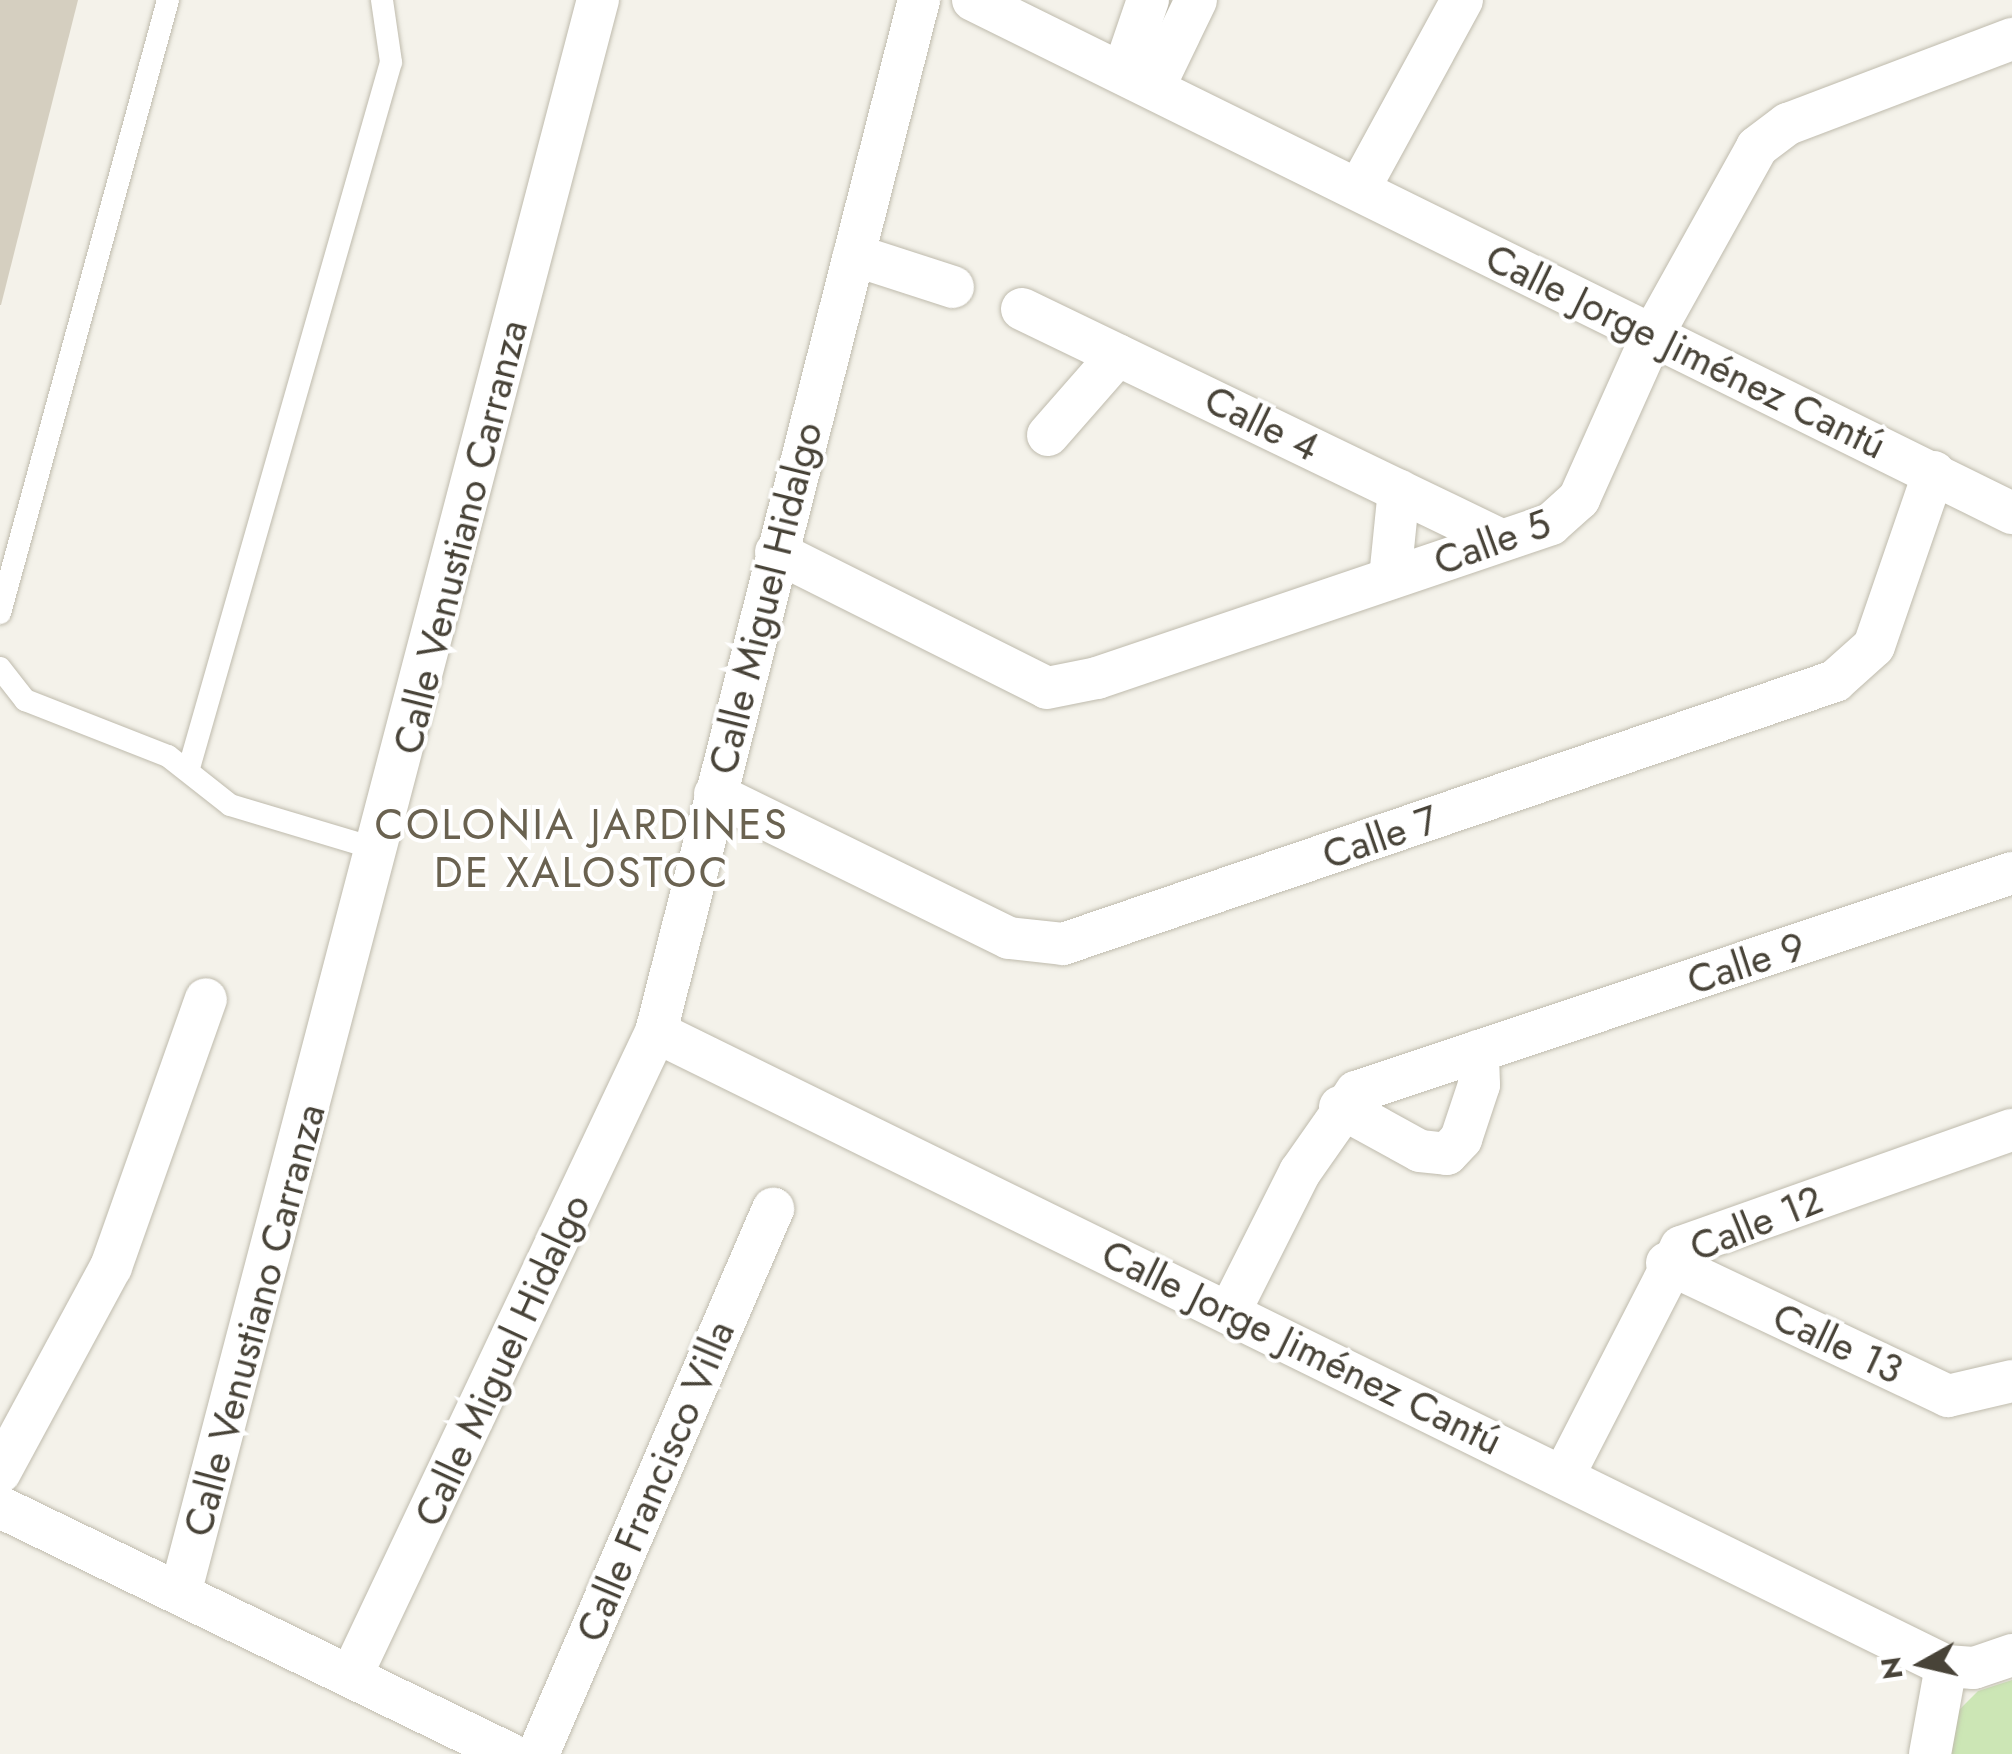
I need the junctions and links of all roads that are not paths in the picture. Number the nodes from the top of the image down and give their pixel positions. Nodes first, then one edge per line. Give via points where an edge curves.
1 (168, 0) edge
2 (382, 0) edge
3 (598, 0) edge
4 (919, 0) edge
5 (973, 0) edge
6 (1148, 0) edge
7 (1196, 0) edge
8 (1462, 0) edge
9 (2012, 39) edge
10 (1139, 78) junction
11 (1359, 189) junction
12 (854, 255) junction
13 (953, 288) dead end
14 (1022, 309) dead end
15 (1652, 336) junction
16 (1118, 356) junction
17 (1048, 434) dead end
18 (1934, 472) junction
19 (1399, 490) junction
20 (2012, 514) edge
21 (1501, 540) junction
22 (776, 552) junction
23 (1390, 578) junction
24 (0, 612) edge
25 (0, 668) edge
26 (189, 768) junction
27 (715, 794) junction
28 (380, 850) junction
29 (2012, 873) edge
30 (206, 999) dead end
31 (656, 1032) junction
32 (1478, 1051) junction
33 (1340, 1106) junction
34 (2012, 1130) edge
35 (773, 1209) dead end
36 (1666, 1263) junction
37 (1230, 1312) junction
38 (2012, 1382) edge
39 (0, 1472) edge
40 (1564, 1474) junction
41 (0, 1507) edge
42 (180, 1594) junction
43 (2012, 1655) edge
44 (1946, 1666) junction
45 (352, 1674) junction
46 (510, 1754) edge
47 (538, 1754) edge
48 (1930, 1754) edge

1 - 24 lane
2 - 26 lane via 391,62
3 - 28 street, Calle Venustiano Carranza
4 - 12 street, Calle Miguel Hidalgo
5 - 10 street, Calle Jorge Jiménez Cantú
6 - 10 street
7 - 10 street
8 - 11 street
9 - 15 street, Calle 5 via 1769,136
10 - 11 street, Calle Jorge Jiménez Cantú
11 - 15 street, Calle Jorge Jiménez Cantú
12 - 13 street
12 - 22 street, Calle Miguel Hidalgo
14 - 16 street, Calle 4
15 - 18 street, Calle Jorge Jiménez Cantú
15 - 21 street, Calle 5 via 1568,514
16 - 17 street
16 - 19 street, Calle 4
18 - 20 street, Calle Jorge Jiménez Cantú
18 - 27 street, Calle 7 via 1874,646 1835,681 1063,944 1009,938
19 - 21 street, Calle 4
19 - 23 street
21 - 23 street, Calle 5
22 - 23 street, Calle 5 via 1047,688 1097,678
22 - 27 street, Calle Miguel Hidalgo
25 - 26 lane via 25,700
26 - 28 lane via 230,805
27 - 31 street, Calle Miguel Hidalgo
28 - 42 street, Calle Venustiano Carranza
29 - 32 street, Calle 9
30 - 39 street via 110,1267
31 - 37 street, Calle Jorge Jiménez Cantú
31 - 45 street, Calle Miguel Hidalgo
32 - 33 street, Calle 9 via 1384,1076
32 - 33 street via 1479,1085 1461,1139 1446,1154 1420,1151
33 - 37 street, Calle 9
34 - 36 street, Calle 12 via 1701,1238
35 - 47 street, Calle Francisco Villa
36 - 38 street, Calle 13 via 1948,1396
36 - 40 street, Calle 12
37 - 40 street, Calle Jorge Jiménez Cantú
40 - 44 street, Calle Jorge Jiménez Cantú
41 - 42 street
42 - 45 street
43 - 44 street via 1974,1668
44 - 48 street
45 - 46 street

